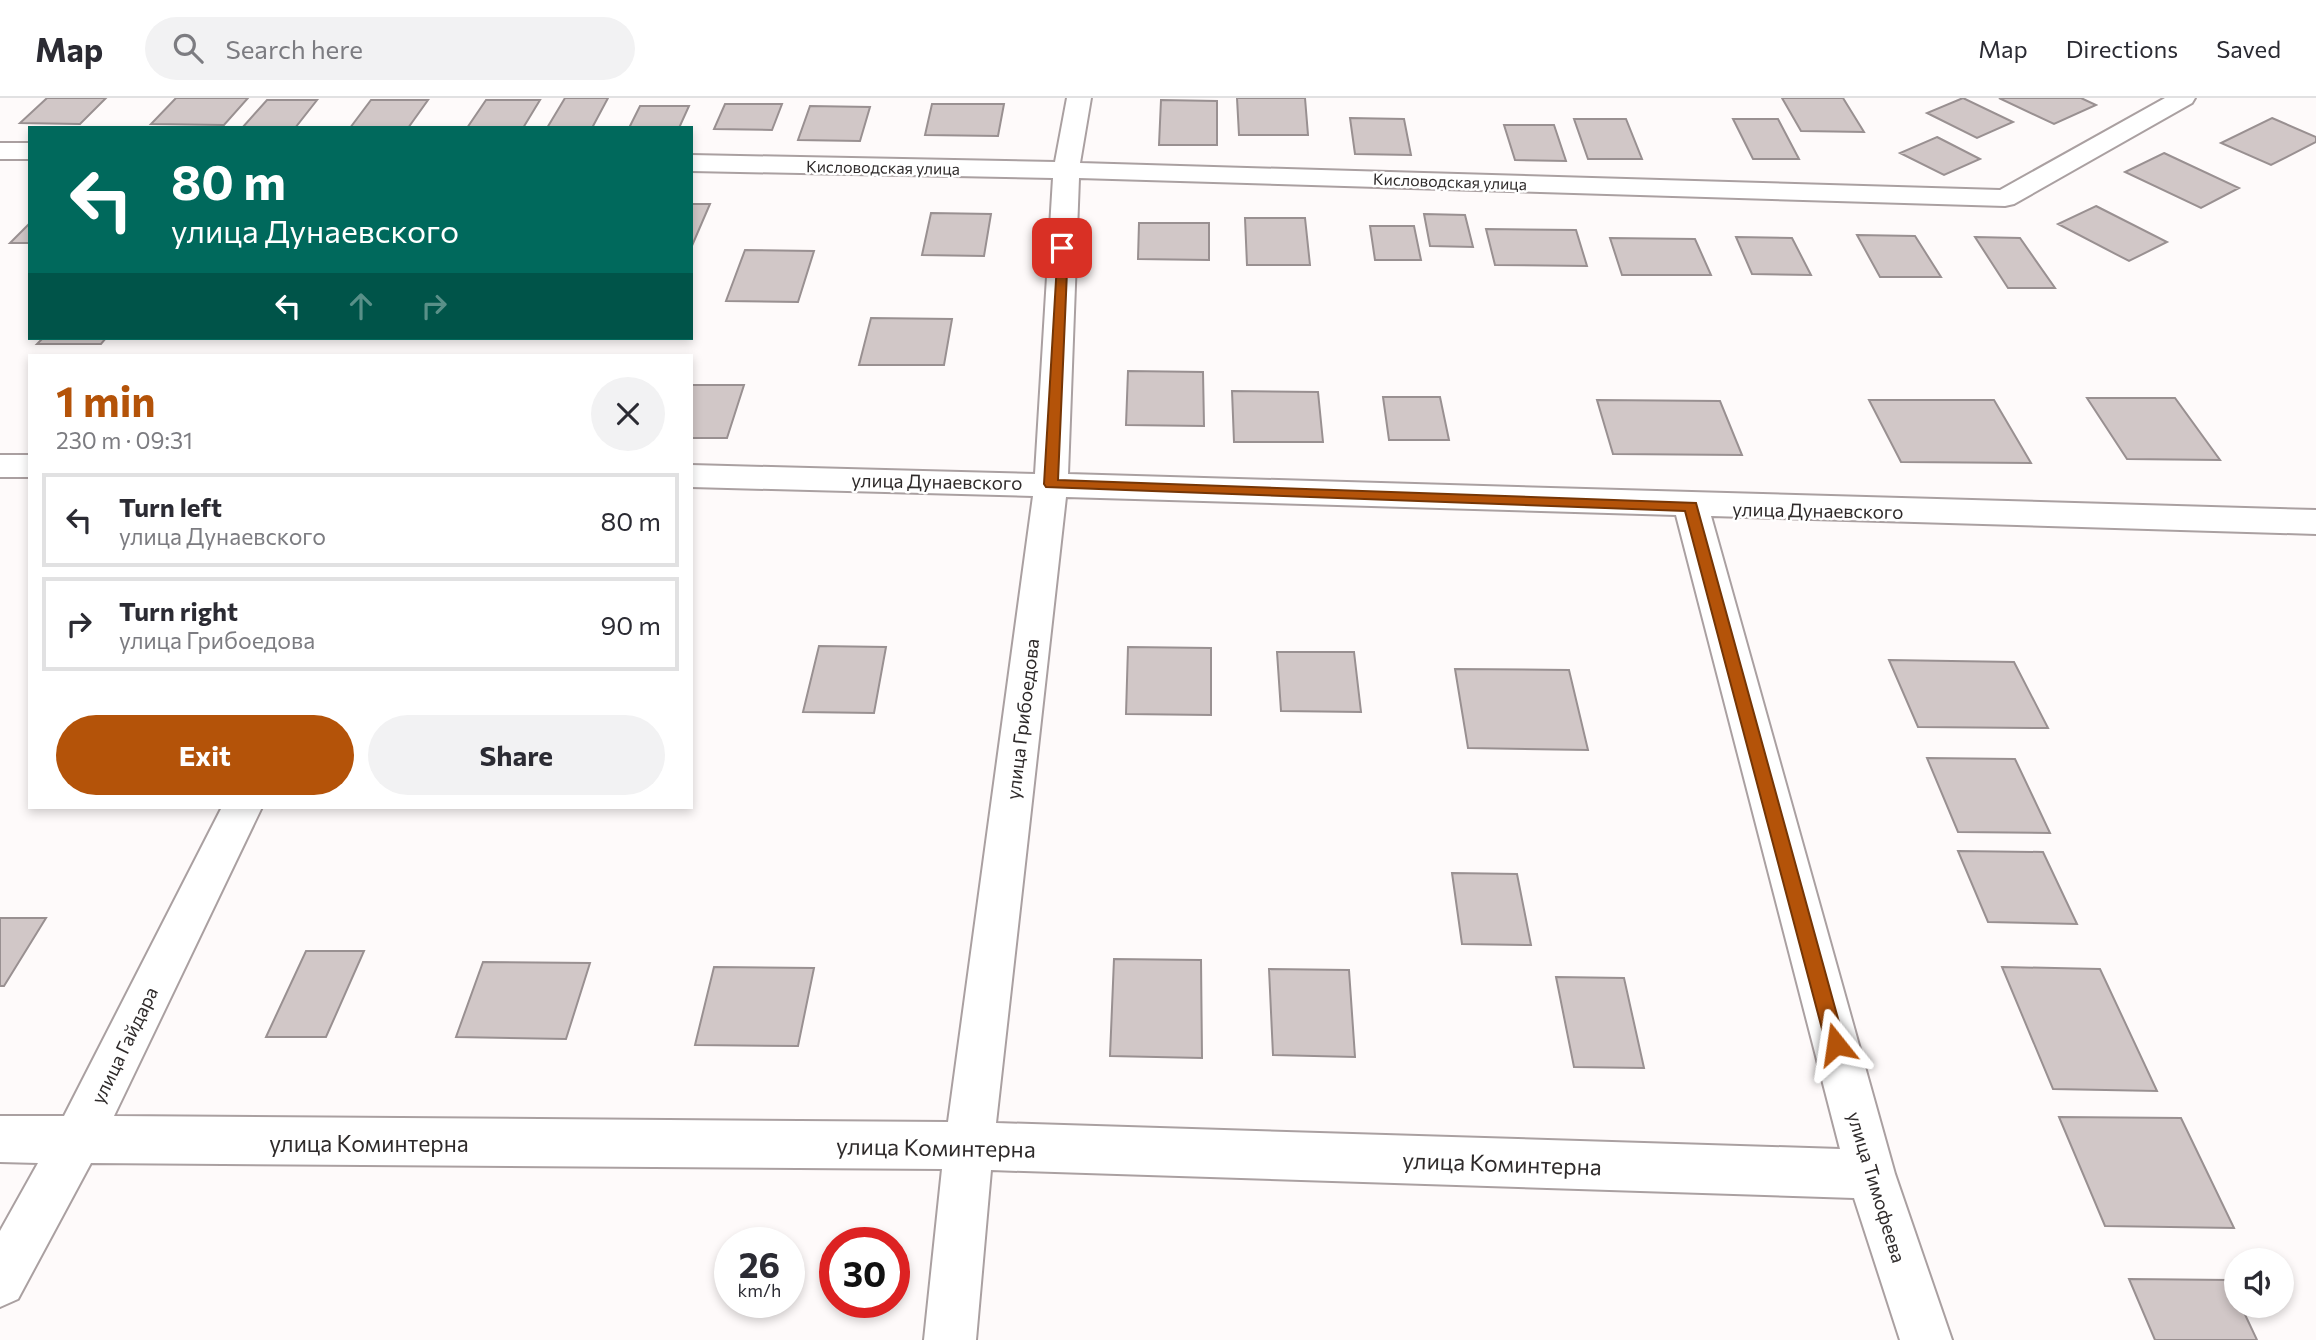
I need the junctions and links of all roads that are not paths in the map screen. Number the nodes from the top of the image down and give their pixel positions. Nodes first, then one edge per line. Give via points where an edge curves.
1 (1079, 98) edge
2 (2183, 98) edge
3 (0, 151) edge
4 (28, 151) edge
5 (693, 163) edge
6 (1066, 170) junction
7 (0, 466) edge
8 (28, 466) edge
9 (693, 476) edge
10 (1051, 484) junction
11 (1691, 506) junction
12 (2316, 522) edge
13 (241, 809) edge
14 (0, 1139) edge
15 (77, 1141) junction
16 (969, 1146) junction
17 (1871, 1174) junction
18 (0, 1281) edge
19 (950, 1340) edge
20 (1926, 1340) edge

1 - 6 street, улица Грибоедова
2 - 6 street, Кисловодская улица via 2005,198
3 - 4 street
5 - 6 street, Кисловодская улица
6 - 10 street, улица Грибоедова
7 - 8 street
9 - 10 street, улица Дунаевского
10 - 11 street, улица Дунаевского
10 - 16 street, улица Грибоедова
11 - 12 street, улица Дунаевского
11 - 17 street, улица Тимофеева
13 - 15 street, улица Гайдара
14 - 15 street, улица Коминтерна
15 - 16 street, улица Коминтерна
15 - 18 street, улица Гайдара
16 - 17 street, улица Коминтерна
16 - 19 street, улица Грибоедова
17 - 20 street, улица Тимофеева

